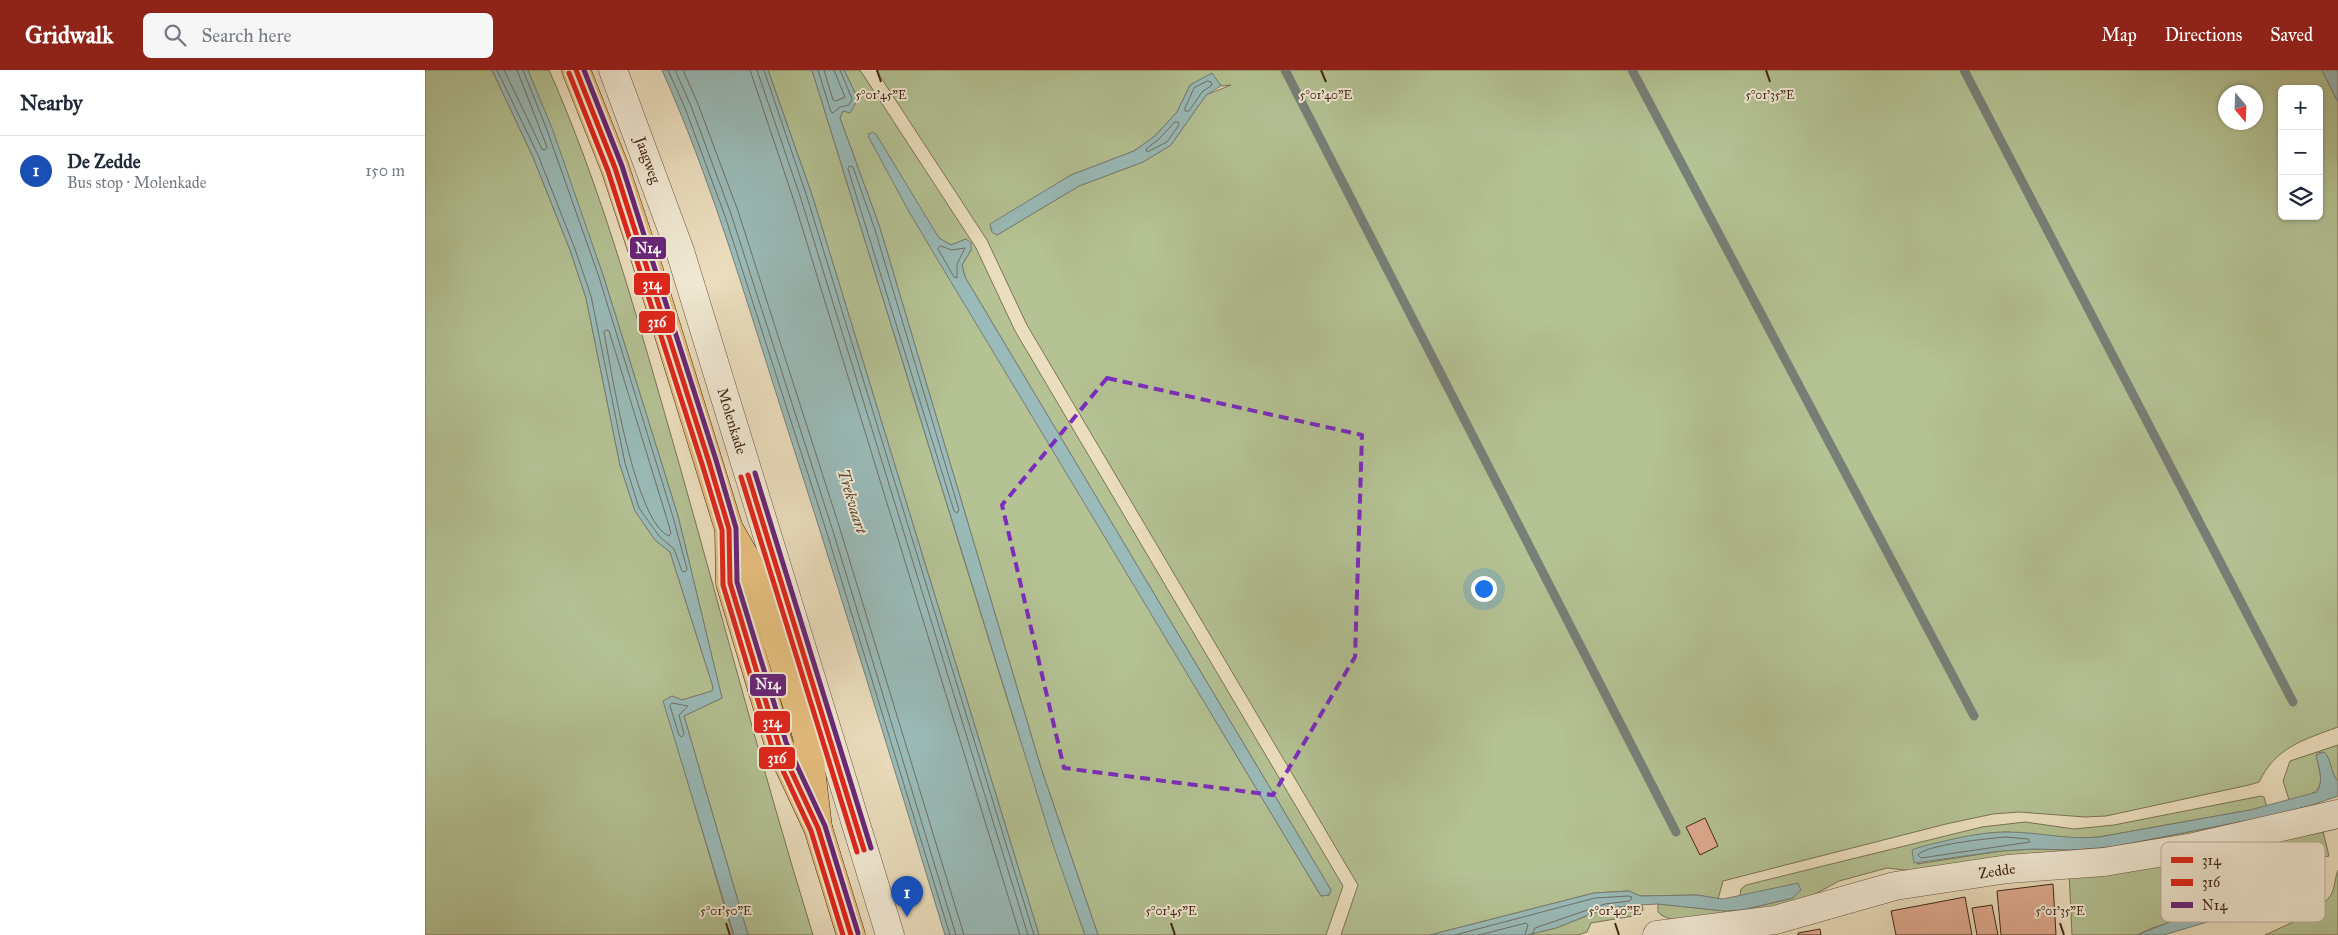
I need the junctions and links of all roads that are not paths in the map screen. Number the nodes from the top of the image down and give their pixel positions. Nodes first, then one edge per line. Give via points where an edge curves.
1 (576, 70) edge
2 (613, 70) edge
3 (680, 251) joint
4 (2338, 814) edge
5 (2215, 842) edge
6 (2161, 852) edge
7 (851, 935) edge
8 (890, 935) edge
9 (1657, 935) edge

1 - 7 main road via 647,261 729,529 733,592 779,745 818,828
2 - 3 street, Jaagweg
3 - 8 street, Molenkade
4 - 5 street, Zedde
6 - 9 street, Zedde via 2103,862 2008,869 1895,886 1775,920

